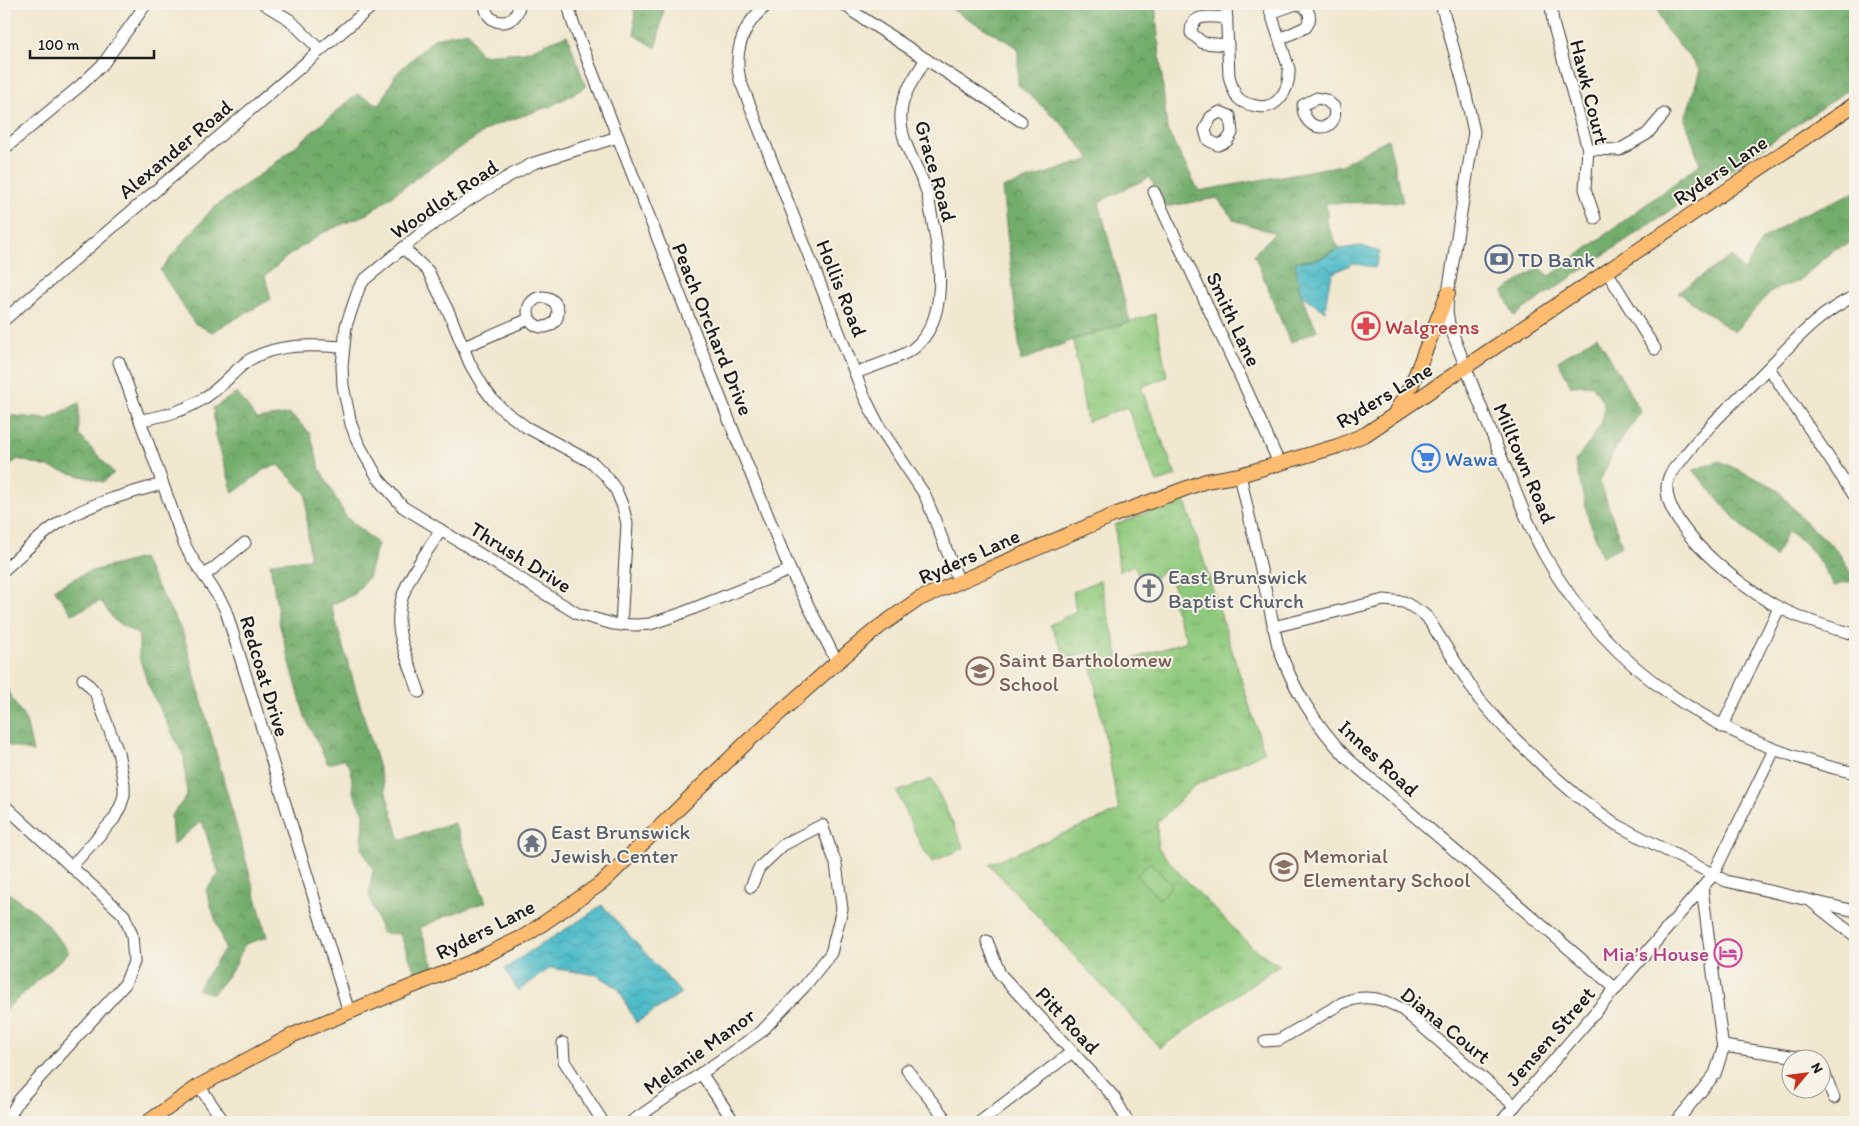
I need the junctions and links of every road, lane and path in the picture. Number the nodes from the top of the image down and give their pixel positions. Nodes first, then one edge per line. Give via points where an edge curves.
1 (146, 4) edge
2 (264, 4) edge
3 (485, 4) edge
4 (519, 4) edge
5 (568, 4) edge
6 (769, 4) edge
7 (844, 4) edge
8 (1226, 4) edge
9 (1296, 4) edge
10 (1441, 4) edge
11 (1551, 4) edge
12 (371, 7) dead end
13 (1270, 8) edge
14 (1227, 18) junction
15 (1280, 39) junction
16 (1228, 45) junction
17 (320, 50) junction
18 (926, 59) junction
19 (1286, 89) junction
20 (1239, 98) junction
21 (1855, 104) edge
22 (1303, 105) dead end
23 (1225, 114) dead end
24 (1664, 114) dead end
25 (1021, 121) dead end
26 (618, 137) junction
27 (4, 149) edge
28 (1588, 149) junction
29 (1154, 192) dead end
30 (1596, 218) dead end
31 (403, 248) junction
32 (1606, 270) junction
33 (1448, 294) junction
34 (1855, 296) edge
35 (530, 319) dead end
36 (4, 320) edge
37 (343, 347) junction
38 (464, 348) junction
39 (1655, 350) dead end
40 (119, 362) dead end
41 (1466, 368) junction
42 (1769, 368) junction
43 (855, 373) junction
44 (1394, 414) junction
45 (140, 420) junction
46 (1279, 463) junction
47 (1240, 475) junction
48 (162, 484) junction
49 (1855, 497) edge
50 (441, 530) junction
51 (245, 543) dead end
52 (4, 570) edge
53 (790, 570) junction
54 (204, 576) junction
55 (959, 582) junction
56 (1779, 608) junction
57 (621, 625) junction
58 (1273, 626) junction
59 (1855, 634) edge
60 (837, 662) junction
61 (83, 679) dead end
62 (419, 692) dead end
63 (1722, 727) junction
64 (1774, 750) junction
65 (1855, 773) edge
66 (4, 805) edge
67 (71, 867) junction
68 (1713, 875) junction
69 (751, 887) dead end
70 (1702, 888) junction
71 (1809, 900) junction
72 (1855, 911) edge
73 (1855, 936) edge
74 (987, 941) dead end
75 (1616, 989) junction
76 (349, 1012) junction
77 (1265, 1041) dead end
78 (562, 1043) dead end
79 (1723, 1046) junction
80 (1072, 1052) junction
81 (1782, 1055) edge
82 (907, 1070) dead end
83 (701, 1073) junction
84 (199, 1086) junction
85 (1832, 1093) edge
86 (1834, 1098) dead end
87 (1515, 1106) junction
88 (6, 1122) edge
89 (148, 1122) edge
90 (224, 1122) edge
91 (603, 1122) edge
92 (631, 1122) edge
93 (734, 1122) edge
94 (948, 1122) edge
95 (980, 1122) edge
96 (1128, 1122) edge
97 (1501, 1122) edge
98 (1676, 1122) edge

1 - 27 street via 103,64
2 - 17 street via 290,20
3 - 4 street via 490,18 500,22 516,15
5 - 26 street, Peach Orchard Drive
6 - 43 street, Hollis Road via 752,19 742,37 738,58 740,80
7 - 18 street
8 - 14 street
9 - 13 street
9 - 15 street via 1309,13 1309,23 1303,30
10 - 33 street, Milltown Road via 1474,132
11 - 28 street, Hawk Court via 1553,23
12 - 17 street, Alexander Road
13 - 15 street
14 - 16 street
14 - 16 street via 1197,18 1191,27 1192,35 1203,44
15 - 19 street via 1289,69
16 - 20 street via 1229,76
17 - 36 street, Alexander Road
18 - 25 street
18 - 43 street, Grace Road via 906,91 901,121 926,190 939,255 940,290 933,319 924,338 913,349
19 - 20 street via 1274,104 1267,107 1246,104
19 - 22 street
20 - 23 street
21 - 32 main road, Ryders Lane
24 - 28 street via 1647,134 1619,150
26 - 31 street, Woodlot Road via 534,164 511,175 440,219
26 - 53 street, Peach Orchard Drive
28 - 30 street, Hawk Court via 1585,189
29 - 46 street, Smith Lane
31 - 37 street, Woodlot Road via 358,288
31 - 38 street via 428,272
32 - 39 street
32 - 41 main road, Ryders Lane
33 - 41 street, Milltown Road via 1449,324
33 - 44 main road via 1412,384
34 - 42 street via 1822,315
35 - 38 street
37 - 45 street via 308,345 264,353 249,360 199,402 164,416
37 - 50 street, Thrush Drive via 346,405 367,461 404,507
38 - 57 street via 480,382 503,410 526,427 593,464 616,490 627,524
40 - 45 street, Redcoat Drive
41 - 44 main road, Ryders Lane
41 - 63 street, Milltown Road via 1531,528 1548,562 1574,601 1603,638 1630,664 1683,704
42 - 49 street
42 - 56 street via 1690,448 1669,476 1666,494 1683,529 1736,579
43 - 55 street, Hollis Road via 879,426 925,495
44 - 46 main road, Ryders Lane via 1366,434 1338,446
45 - 48 street, Redcoat Drive
46 - 47 main road, Ryders Lane
47 - 55 main road, Ryders Lane via 1206,481 1114,515
47 - 58 street, Innes Road
48 - 52 street via 75,513 42,535
48 - 54 street, Redcoat Drive via 190,558
50 - 57 street, Thrush Drive via 578,614
50 - 62 street via 405,589 399,612 400,636
51 - 54 street
53 - 57 street, Thrush Drive via 662,621
53 - 60 street, Peach Orchard Drive
54 - 76 street, Redcoat Drive via 226,611
55 - 60 main road, Ryders Lane via 919,599
56 - 59 street via 1835,630
56 - 63 street
58 - 68 street via 1384,600 1413,606 1427,617 1479,699 1546,769 1617,824
58 - 75 street, Innes Road via 1287,671 1299,696 1330,740 1348,759
60 - 76 main road, Ryders Lane via 748,741 603,882 525,936 469,963
61 - 67 street via 95,692 118,752 124,795 114,819
63 - 64 street, Milltown Road
64 - 65 street, Milltown Road
64 - 68 street, Jensen Street
66 - 67 street
67 - 88 street via 124,915 132,935 134,962 125,984 19,1100
68 - 70 street, Jensen Street
68 - 71 street via 1726,881
69 - 83 street, Melanie Manor via 759,868 783,845 822,825 836,864 842,909 831,953 761,1032
70 - 75 street, Jensen Street
70 - 79 street
71 - 72 street
71 - 73 street
74 - 80 street, Pitt Road via 1000,974
75 - 87 street, Jensen Street
76 - 84 main road, Ryders Lane via 293,1035
77 - 87 street, Diana Court via 1279,1040 1353,999 1382,999 1403,1010
78 - 91 street via 564,1061
79 - 81 street
79 - 98 street via 1716,1074
80 - 95 street
80 - 96 street, Pitt Road via 1114,1097
82 - 94 street
83 - 92 street, Melanie Manor
83 - 93 street
84 - 89 main road, Ryders Lane
84 - 90 street
85 - 86 street
87 - 97 street, Jensen Street

